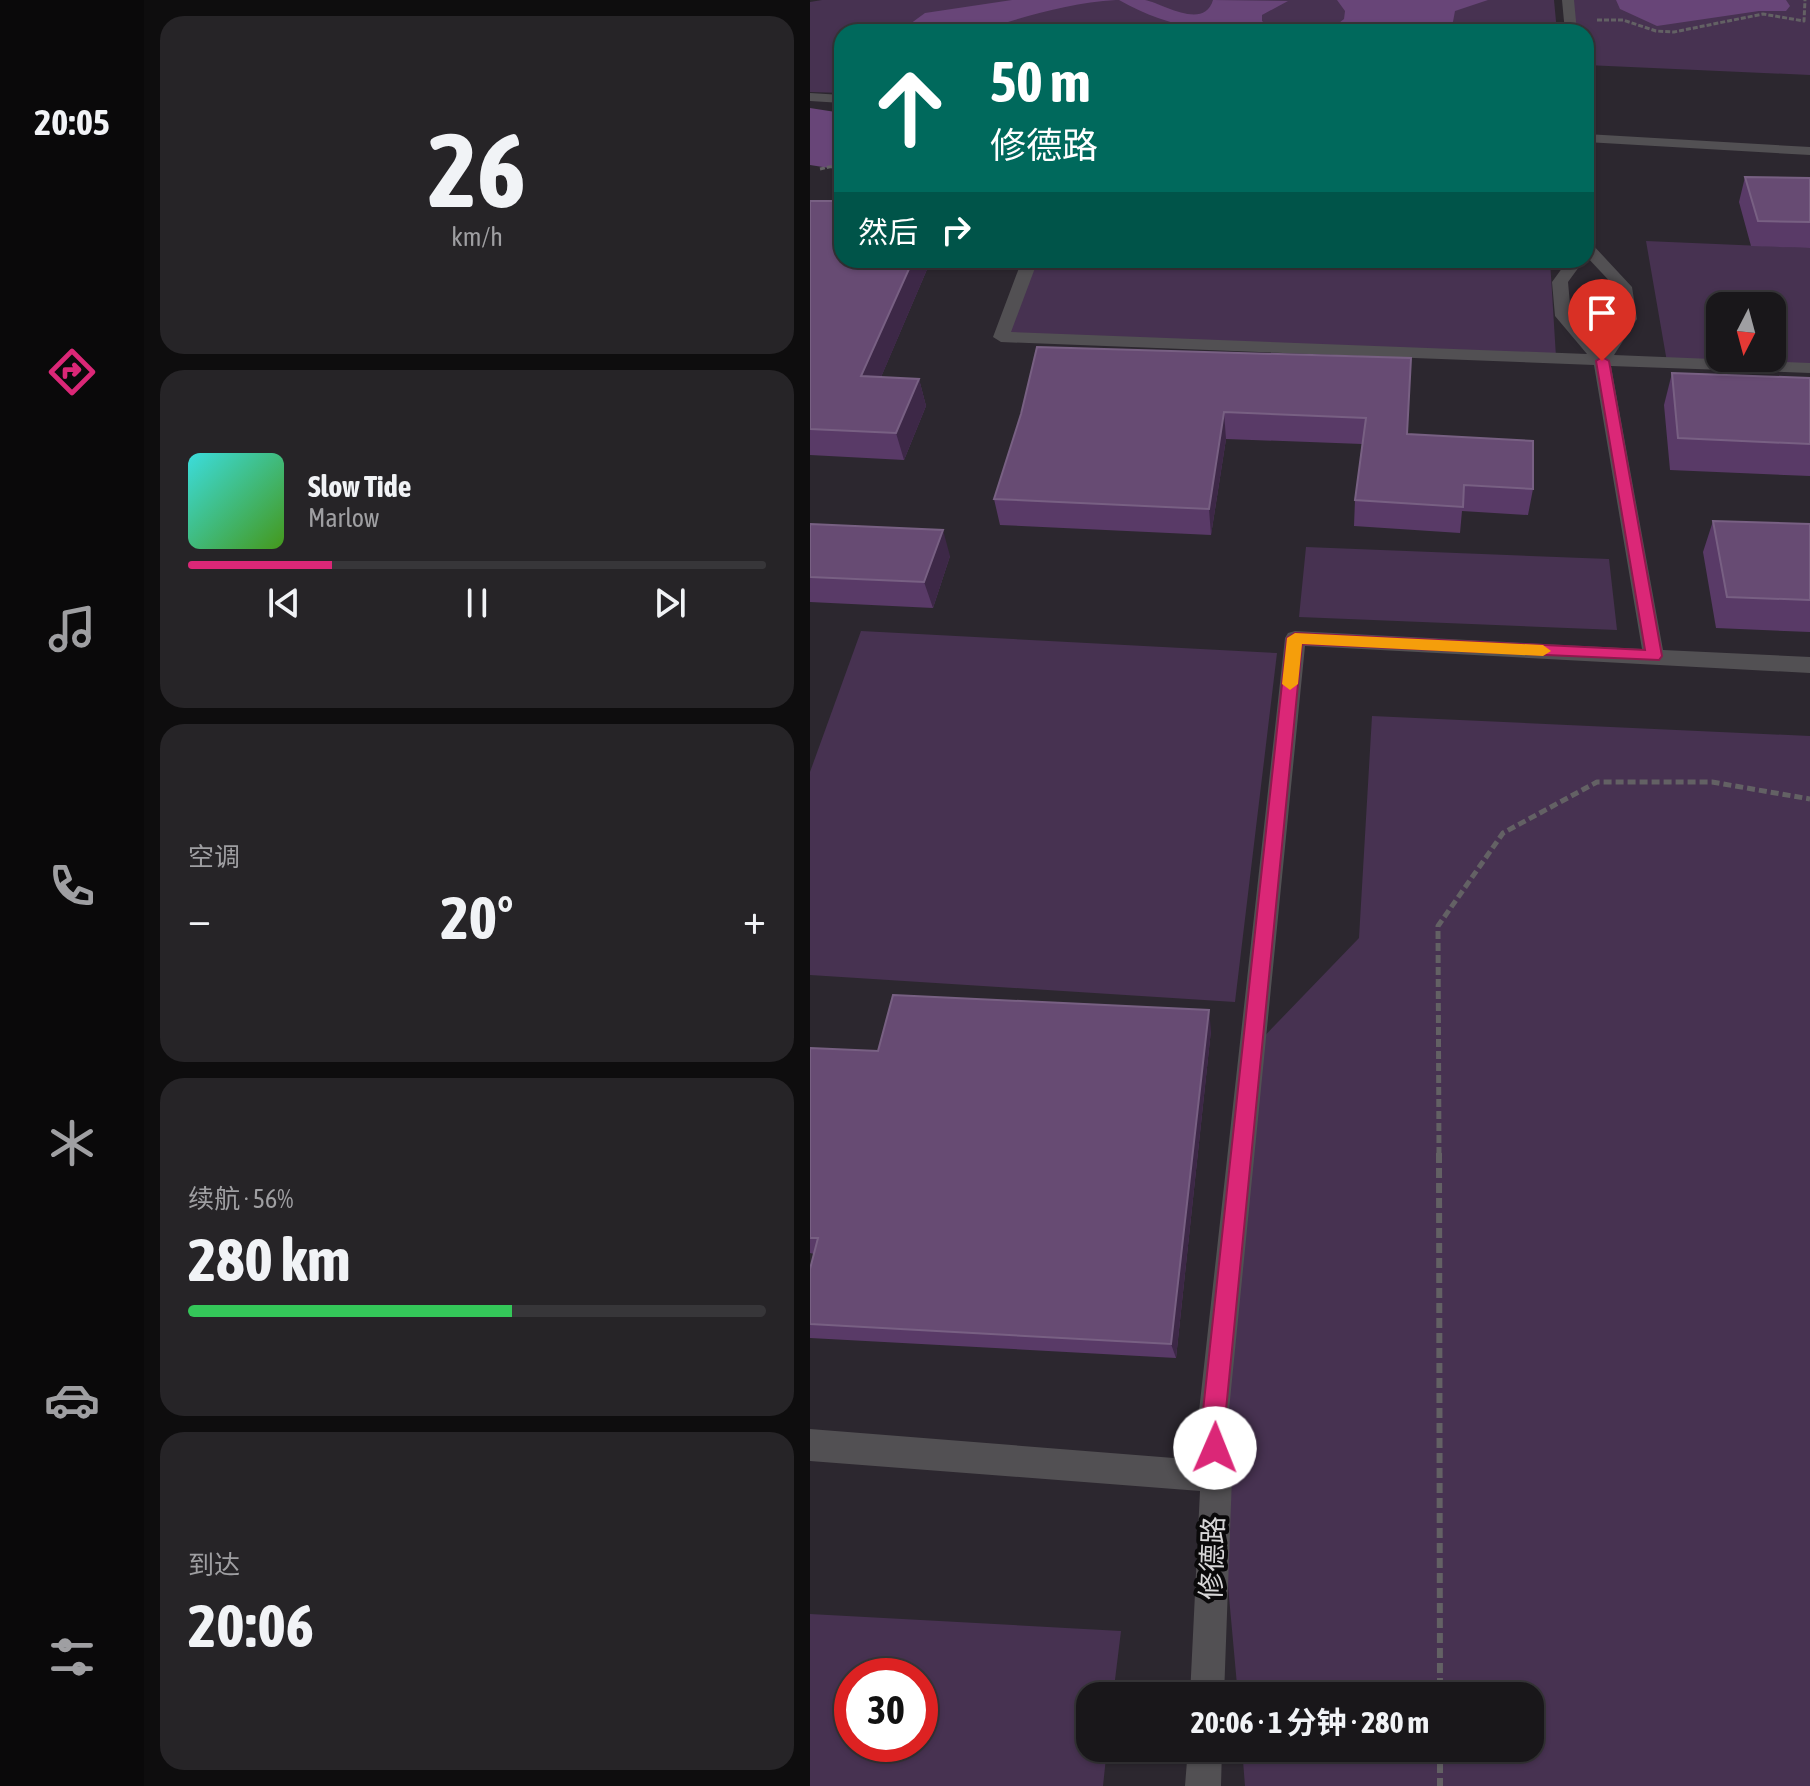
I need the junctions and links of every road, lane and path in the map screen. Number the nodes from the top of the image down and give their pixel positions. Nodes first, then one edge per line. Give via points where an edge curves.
1 (1568, 0) edge
2 (1805, 0) edge
3 (1571, 24) edge
4 (1588, 24) edge
5 (810, 97) edge
6 (834, 98) edge
7 (1594, 138) edge
8 (1810, 151) edge
9 (834, 166) edge
10 (820, 169) dead end
11 (1594, 255) edge
12 (1027, 268) edge
13 (1570, 268) edge
14 (1602, 361) junction
15 (1810, 368) edge
16 (1654, 656) junction
17 (1810, 665) edge
18 (1810, 799) edge
19 (810, 1445) edge
20 (1216, 1477) junction
21 (1208, 1682) edge
22 (1440, 1682) edge
23 (1204, 1762) edge
24 (1440, 1762) edge
25 (1203, 1786) edge
26 (1440, 1786) edge

1 - 3 street
2 - 4 path via 1804,21 1763,14 1674,32 1623,20
5 - 6 street
7 - 8 street
9 - 10 path
11 - 14 street via 1624,287 1629,319
12 - 14 street via 1001,337
13 - 14 street via 1560,282 1563,316
14 - 15 street
14 - 16 street
16 - 17 street
16 - 20 street, 修德路 via 1295,638 1213,1420
18 - 22 path via 1712,782 1597,782 1503,833 1438,926
19 - 20 street
20 - 21 street, 修德路
23 - 25 street
24 - 26 path

